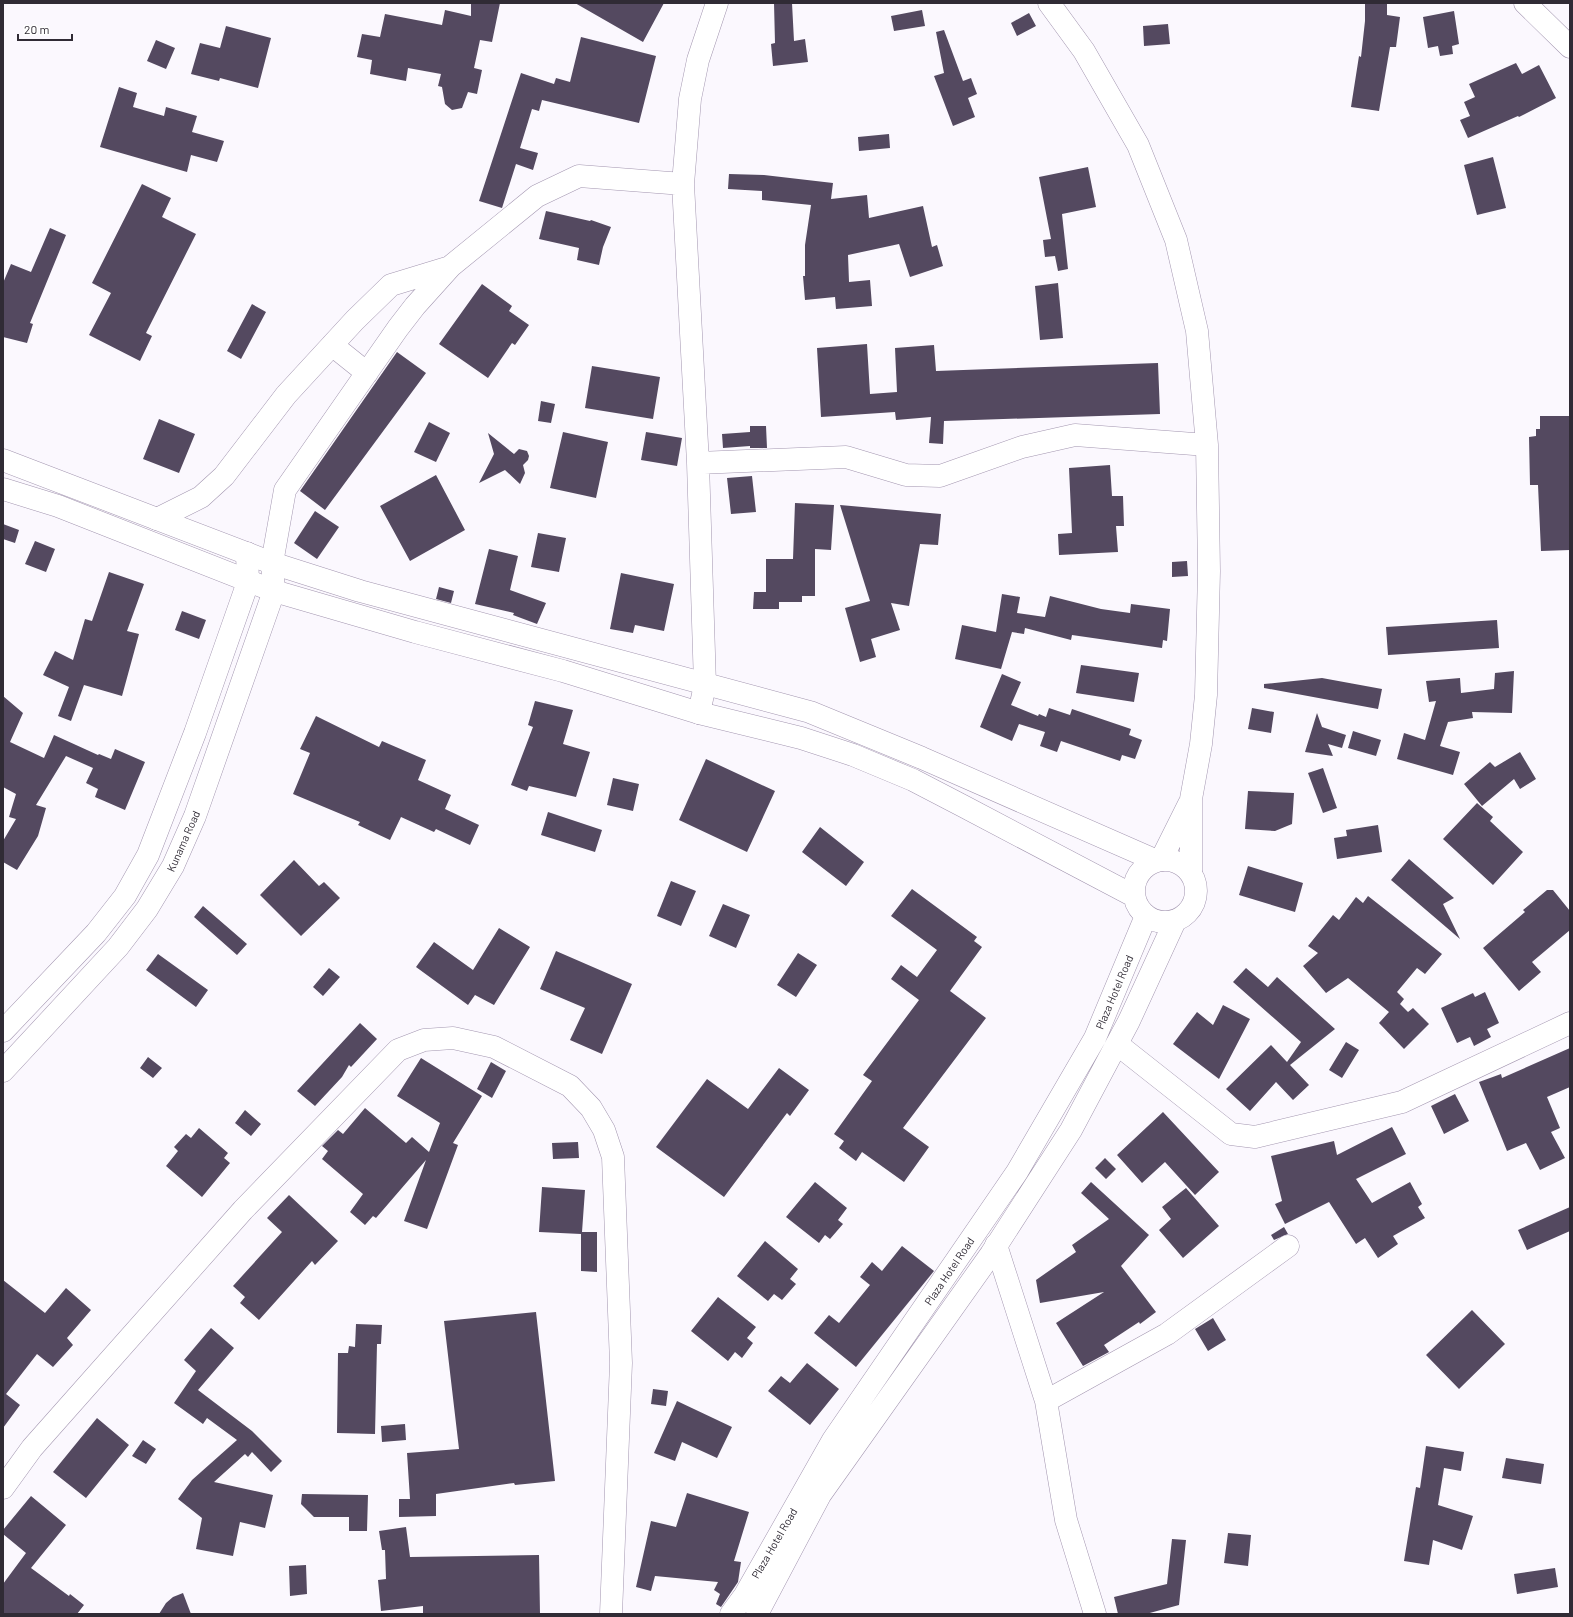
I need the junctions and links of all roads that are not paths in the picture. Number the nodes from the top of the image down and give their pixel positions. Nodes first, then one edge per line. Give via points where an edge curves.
1 (717, 3) edge
2 (1049, 3) edge
3 (1525, 3) edge
4 (1570, 47) edge
5 (683, 184) junction
6 (451, 266) junction
7 (332, 345) junction
8 (367, 372) junction
9 (1207, 445) junction
10 (3, 460) edge
11 (698, 463) junction
12 (3, 489) edge
13 (157, 519) junction
14 (247, 553) junction
15 (272, 563) junction
16 (248, 582) junction
17 (274, 591) junction
18 (705, 685) junction
19 (699, 713) junction
20 (1191, 799) junction
21 (1159, 860) junction
22 (1191, 872) junction
23 (1134, 896) junction
24 (1146, 916) junction
25 (1175, 921) junction
26 (1570, 1023) edge
27 (3, 1031) edge
28 (1117, 1044) junction
29 (3, 1071) edge
30 (996, 1245) junction
31 (1288, 1246) dead end
32 (1046, 1401) junction
33 (3, 1488) edge
34 (611, 1614) edge
35 (732, 1614) edge
36 (757, 1614) edge
37 (1095, 1614) edge

1 - 5 street via 698,60 690,99
2 - 9 street via 1084,50 1138,145 1176,240 1197,330
3 - 4 street
5 - 6 street via 579,176 537,196
5 - 11 street
6 - 7 street via 391,285
6 - 8 street, Kunama Road via 415,306
7 - 8 street
7 - 13 street via 286,394 224,476 201,497
8 - 15 street, Kunama Road via 285,490
9 - 11 street via 1075,435 1022,447 940,476 906,475 846,457
9 - 20 street via 1209,571 1206,695 1201,744
10 - 13 street
11 - 18 street
12 - 16 street via 58,506
13 - 14 street
14 - 15 street
14 - 16 street
15 - 17 street, Kunama Road
15 - 18 street via 422,608
16 - 17 street
16 - 27 street via 174,792 148,855 125,896 96,933
17 - 19 street via 563,671
17 - 29 street, Kunama Road via 195,816 173,866 147,909 118,947
18 - 19 street
18 - 21 street via 810,712
19 - 23 street via 801,738 854,755 913,780
20 - 21 street
20 - 22 street
21 - 22 street via 1180,863
21 - 23 street via 1139,874
22 - 25 street via 1196,886 1195,901 1188,914
23 - 24 street via 1140,910
24 - 25 street via 1159,922
24 - 35 street, Plaza Hotel Road via 1095,1038 1017,1172 833,1440
25 - 28 street, Plaza Hotel Road
26 - 28 street via 1402,1102 1255,1137 1231,1134
28 - 30 street, Plaza Hotel Road via 1071,1130
30 - 32 street
30 - 36 street, Plaza Hotel Road via 820,1495
31 - 32 street via 1167,1334
32 - 37 street via 1066,1520
33 - 34 street via 32,1448 243,1210 398,1050 424,1040 453,1038 472,1041 494,1047 570,1086 591,1108 604,1130 613,1157 621,1363

